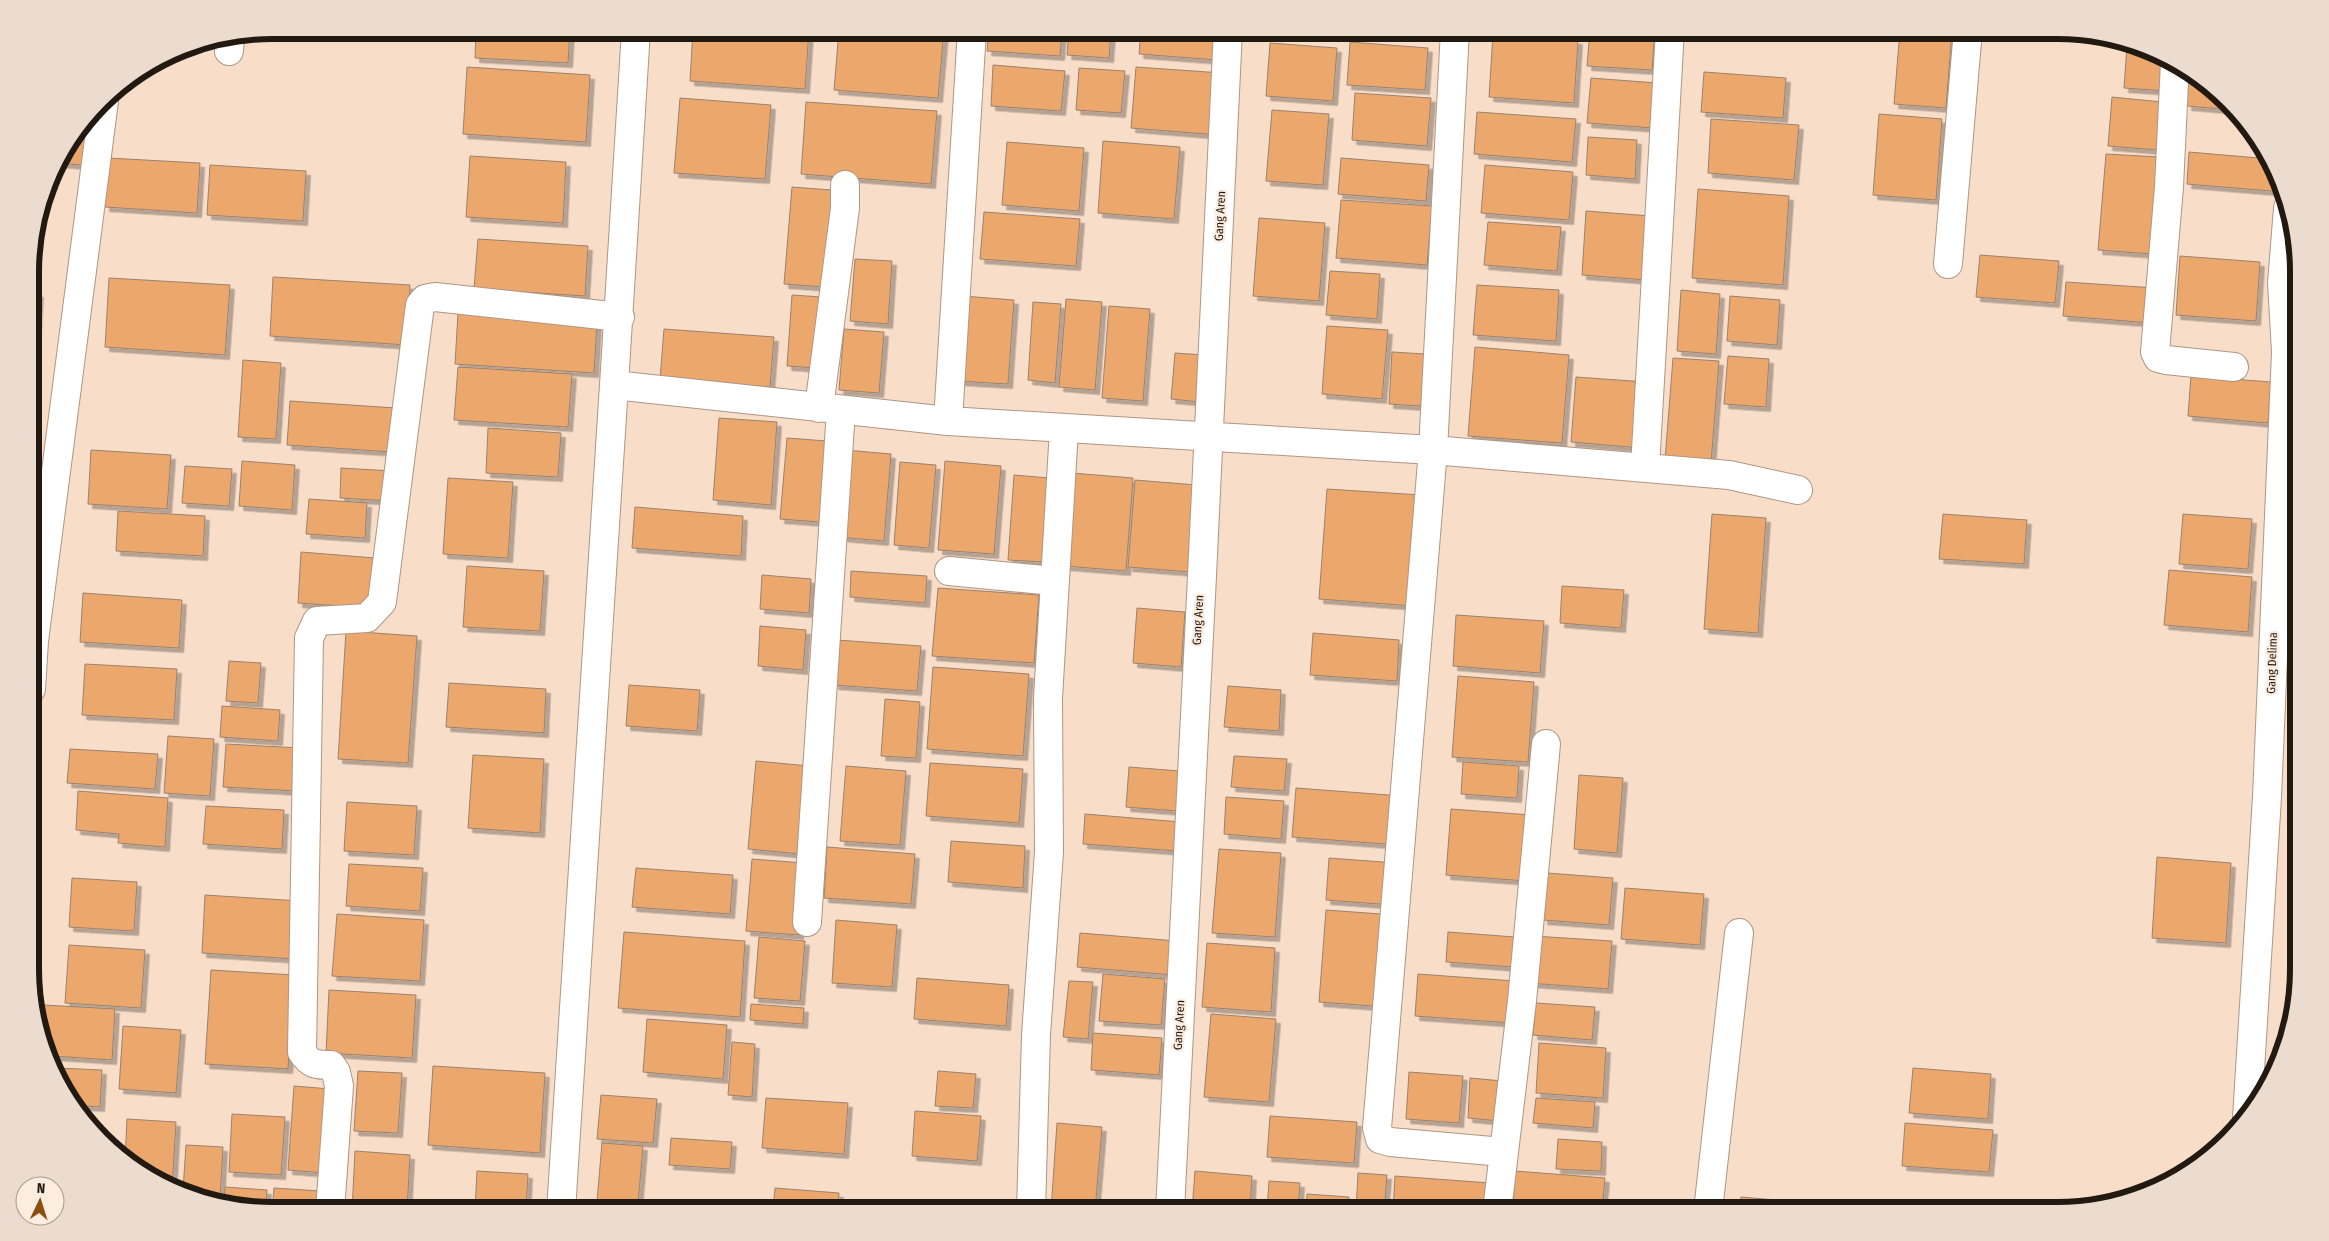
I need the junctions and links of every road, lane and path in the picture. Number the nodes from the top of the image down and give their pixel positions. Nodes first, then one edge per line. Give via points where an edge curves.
1 (635, 39) edge
2 (971, 39) edge
3 (1228, 39) edge
4 (1454, 39) edge
5 (1670, 39) edge
6 (1967, 39) edge
7 (2174, 70) edge
8 (103, 111) edge
9 (845, 185) dead end
10 (2286, 229) edge
11 (1948, 264) dead end
12 (620, 317) junction
13 (2234, 367) dead end
14 (614, 385) junction
15 (830, 409) junction
16 (948, 422) junction
17 (1064, 429) junction
18 (1210, 438) junction
19 (1433, 450) junction
20 (1646, 468) junction
21 (1798, 490) dead end
22 (949, 571) dead end
23 (1054, 581) junction
24 (39, 608) edge
25 (1546, 744) dead end
26 (806, 922) dead end
27 (1739, 933) dead end
28 (2247, 1104) edge
29 (1503, 1152) junction
30 (331, 1202) edge
31 (562, 1202) edge
32 (1031, 1202) edge
33 (1170, 1202) edge
34 (1498, 1202) edge
35 (1709, 1202) edge

1 - 12 street
2 - 16 street
3 - 18 street, Gang Aren
4 - 19 street
5 - 20 street
6 - 11 street
7 - 13 street via 2169,187 2155,352 2158,358 2166,360
8 - 24 street
9 - 15 street
10 - 28 street, Gang Delima via 2282,283 2286,352 2267,797
12 - 14 street
12 - 30 street via 436,297 425,299 420,305 382,602 367,618 317,621 309,638 302,1052 314,1065 331,1065 340,1086
14 - 15 street
14 - 31 street
15 - 16 street
15 - 26 street
16 - 17 street
17 - 18 street
17 - 23 street
18 - 19 street
18 - 33 street, Gang Aren
19 - 20 street
19 - 29 street via 1377,1128 1380,1139 1390,1142
20 - 21 street via 1728,475
22 - 23 street
23 - 32 street via 1048,698 1049,852 1036,1035
25 - 29 street via 1522,1001
27 - 35 street
29 - 34 street

